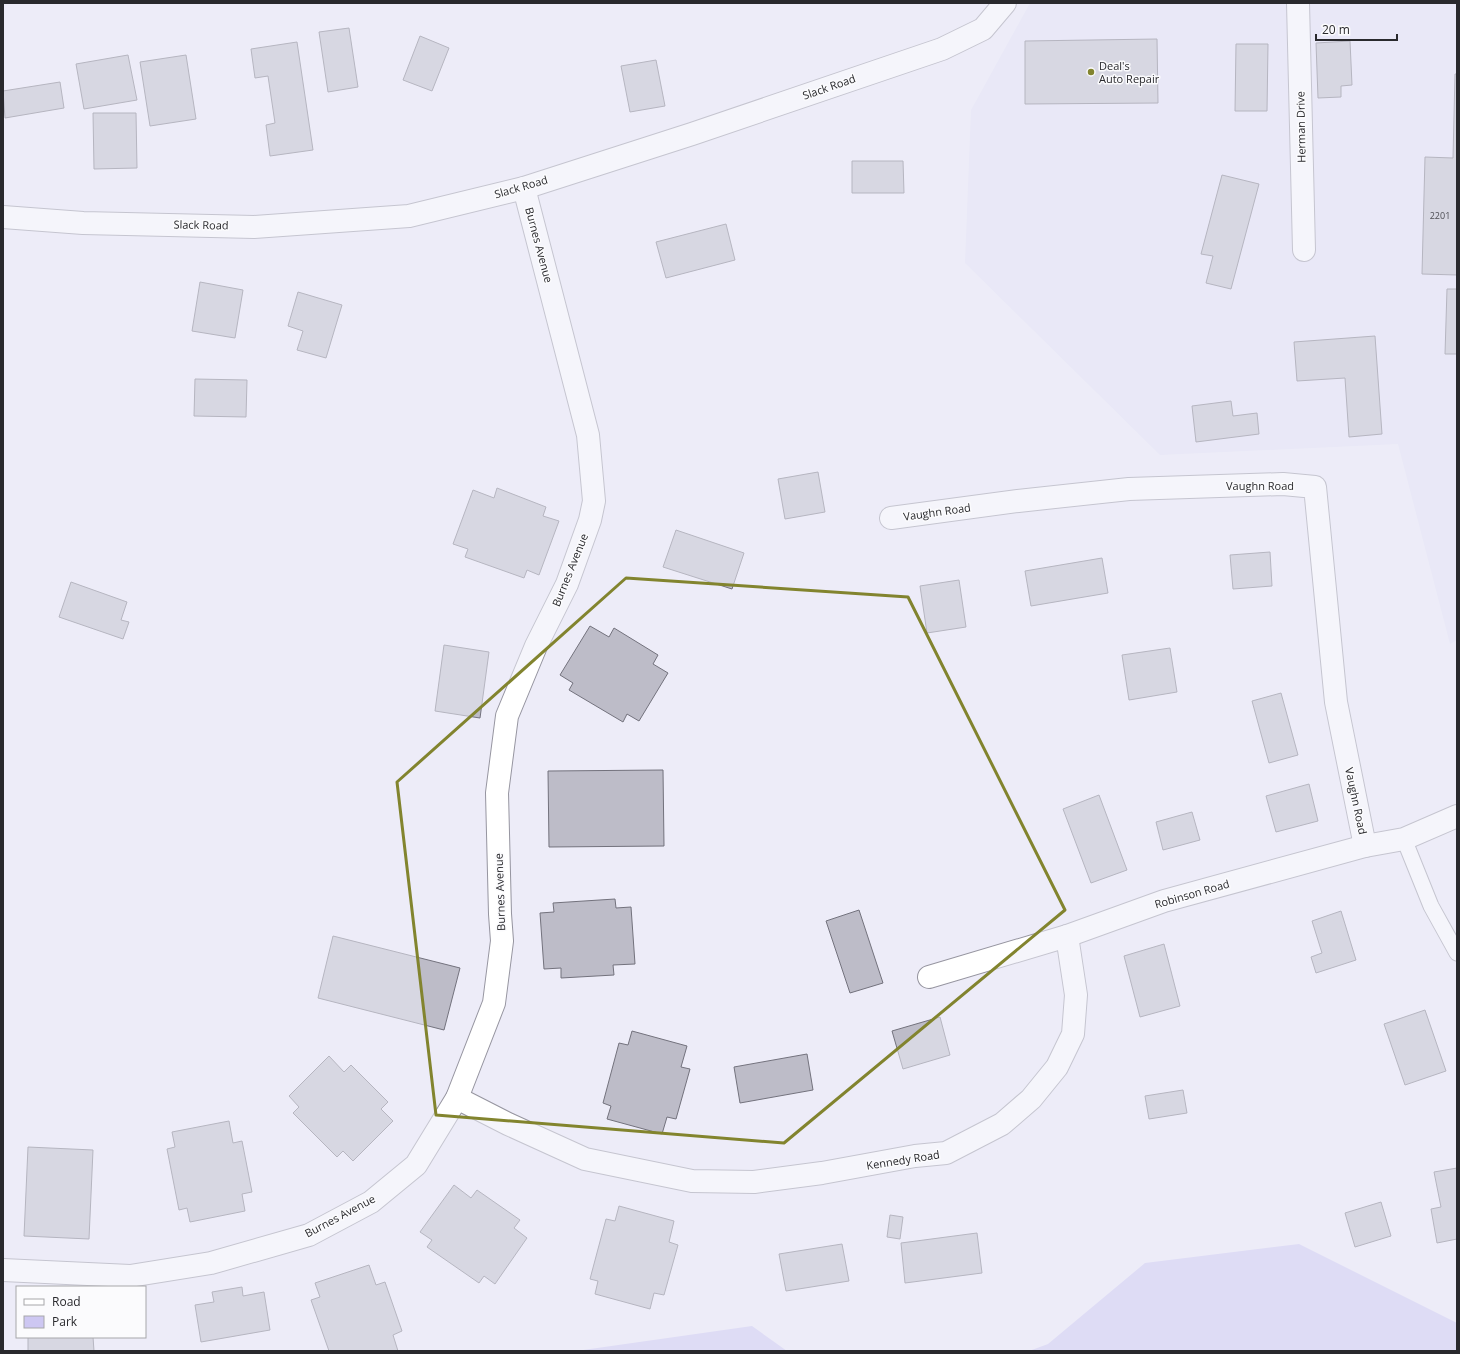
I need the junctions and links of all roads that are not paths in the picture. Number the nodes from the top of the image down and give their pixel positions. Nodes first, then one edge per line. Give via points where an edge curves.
1 (1005, 3) edge
2 (1298, 3) edge
3 (524, 188) junction
4 (3, 217) edge
5 (1304, 250) dead end
6 (891, 518) dead end
7 (1457, 816) edge
8 (1404, 839) junction
9 (1366, 846) junction
10 (1067, 936) junction
11 (1457, 953) edge
12 (929, 977) dead end
13 (457, 1098) junction
14 (3, 1270) edge

1 - 3 street, Slack Road via 983,29 942,49
2 - 5 street, Herman Drive
3 - 4 street, Slack Road via 409,216 254,227 83,223
3 - 13 street, Burnes Avenue via 588,435 594,501 590,520 567,584 536,646 507,716 497,793 502,941 494,1003
6 - 9 street, Vaughn Road via 1129,489 1283,484 1315,487 1336,702
7 - 8 street, Robinson Road
8 - 9 street, Robinson Road
8 - 11 lane via 1431,906
9 - 10 street, Robinson Road via 1164,901
10 - 12 street, Robinson Road
10 - 13 street, Kennedy Road via 1076,995 1073,1034 1057,1067 1031,1099 1002,1124 946,1153 915,1156 822,1174 754,1182 692,1181 585,1159
13 - 14 street, Burnes Avenue via 416,1165 371,1202 309,1235 211,1263 130,1276

